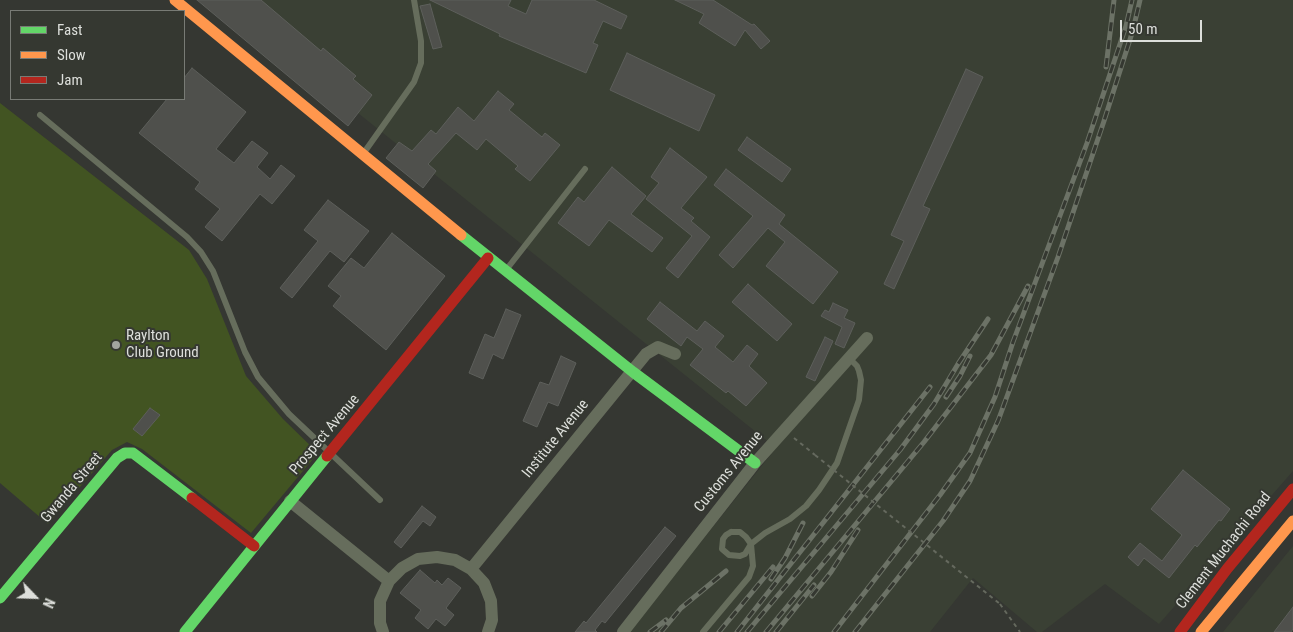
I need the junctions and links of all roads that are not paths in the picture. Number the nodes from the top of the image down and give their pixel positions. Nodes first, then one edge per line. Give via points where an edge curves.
1 (175, 0) edge
2 (414, 0) edge
3 (40, 115) dead end
4 (362, 155) junction
5 (585, 169) dead end
6 (488, 258) junction
7 (505, 272) junction
8 (867, 338) dead end
9 (675, 354) dead end
10 (849, 358) junction
11 (633, 372) junction
12 (330, 454) junction
13 (754, 463) junction
14 (1293, 490) edge
15 (380, 500) dead end
16 (290, 501) junction
17 (1293, 521) edge
18 (752, 544) junction
19 (254, 546) junction
20 (471, 569) junction
21 (389, 581) junction
22 (0, 598) edge
23 (185, 632) edge
24 (383, 632) edge
25 (488, 632) edge
26 (623, 632) edge
27 (703, 632) edge
28 (1180, 632) edge
29 (1201, 632) edge

1 - 4 street
2 - 4 lane via 421,41 421,64 414,82
3 - 12 lane via 201,252 213,271 258,377 289,414
4 - 6 street
5 - 7 lane
6 - 7 street
6 - 12 street, Prospect Avenue
7 - 11 street
8 - 10 street, Customs Avenue
9 - 11 street, Institute Avenue via 658,347 646,354
10 - 13 street, Customs Avenue
10 - 18 lane via 857,366 861,380 859,400 837,463 806,506
11 - 13 street
11 - 20 street, Institute Avenue
12 - 15 lane
12 - 16 street, Prospect Avenue
13 - 26 street, Customs Avenue
14 - 28 street, Clement Muchachi Road
16 - 19 street, Prospect Avenue
16 - 21 street
17 - 29 street
18 - 18 lane via 740,556 724,552 722,545 731,532 740,532
18 - 27 lane via 753,566 749,577
19 - 22 street, Gwanda Street via 146,462 133,453 125,453 117,458
19 - 23 street, Prospect Avenue
20 - 21 street via 455,560 437,557 418,559
20 - 25 street via 484,583 491,601 492,620
21 - 24 street via 380,601

